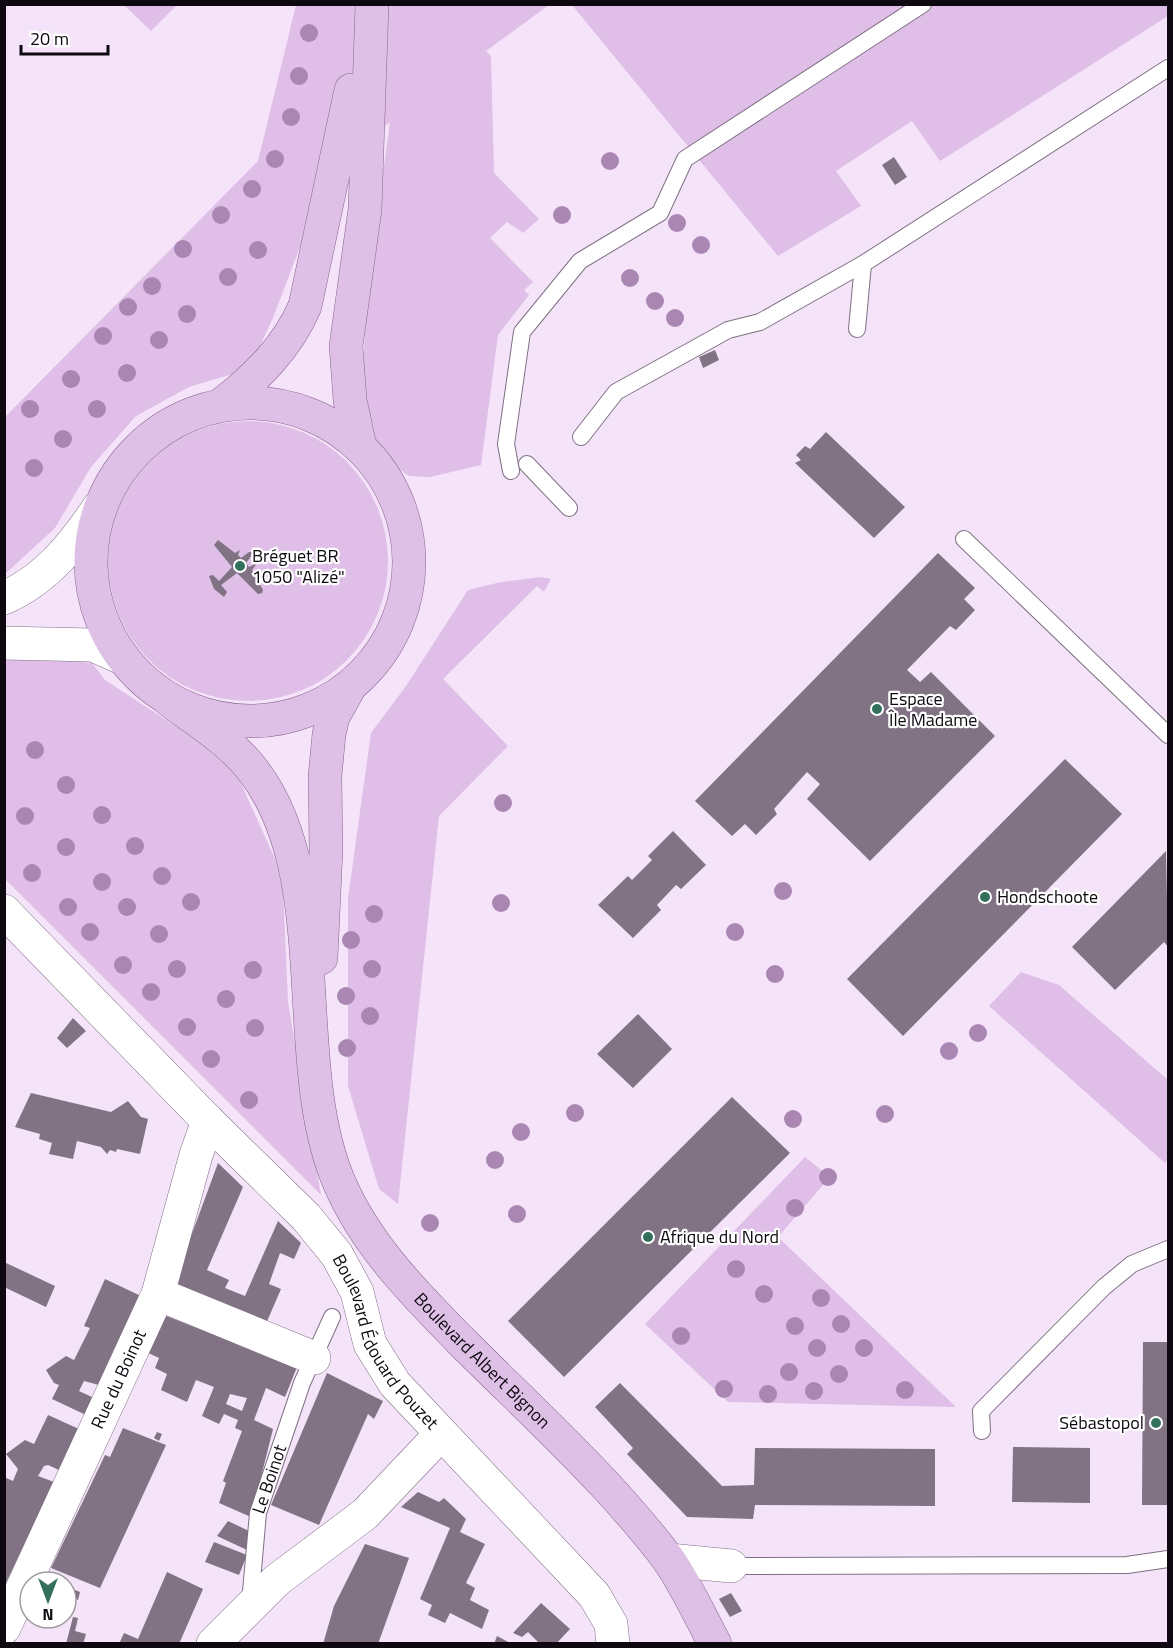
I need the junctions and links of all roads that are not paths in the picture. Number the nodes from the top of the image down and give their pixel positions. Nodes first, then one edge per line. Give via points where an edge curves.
1 (362, 4) edge
2 (372, 4) edge
3 (922, 4) edge
4 (1168, 68) edge
5 (863, 264) junction
6 (857, 329) dead end
7 (221, 405) junction
8 (581, 436) dead end
9 (360, 447) junction
10 (99, 507) junction
11 (568, 508) dead end
12 (964, 538) dead end
13 (4, 598) edge
14 (4, 643) edge
15 (122, 658) junction
16 (349, 688) junction
17 (169, 700) junction
18 (1168, 735) edge
19 (4, 911) edge
20 (314, 1049) junction
21 (208, 1122) junction
22 (1168, 1249) edge
23 (158, 1294) junction
24 (332, 1317) dead end
25 (314, 1358) junction
26 (982, 1431) dead end
27 (440, 1435) junction
28 (1168, 1559) edge
29 (669, 1560) junction
30 (730, 1566) joint
31 (249, 1607) junction
32 (4, 1628) edge
33 (213, 1644) edge
34 (613, 1644) edge
35 (715, 1644) edge

1 - 7 main road via 348,114 304,306 296,327 272,359
2 - 9 main road via 364,209 346,346 350,400
3 - 11 lane via 686,159 660,213 580,261 522,332 506,444 519,468
4 - 5 lane
5 - 6 lane
5 - 8 lane via 760,322 728,330 616,392
7 - 9 main road via 264,404 306,413 326,422
7 - 10 main road via 169,424 147,440 116,475
9 - 16 main road via 381,471 396,499 408,536 409,576 390,638 375,662
10 - 13 street via 72,547 22,590
10 - 15 main road via 91,542 90,577 98,611
12 - 18 lane
14 - 15 street via 93,645
15 - 17 main road via 143,681
16 - 17 main road via 312,709 261,721 208,716
16 - 20 main road via 333,717 328,745 325,894
17 - 20 main road via 228,744 252,768 276,805 291,852 299,896
19 - 21 street, Boulevard Édouard Pouzet
20 - 29 main road, Boulevard Albert Bignon via 319,1119 339,1182 366,1231 399,1278 609,1489
21 - 23 street, Rue du Boinot
21 - 27 street, Boulevard Édouard Pouzet via 306,1217 337,1255 357,1293 370,1344 395,1384
22 - 26 lane via 1131,1264 1104,1287 981,1412
23 - 25 street
23 - 32 street, Rue du Boinot
24 - 25 lane, Le Boinot
25 - 31 lane, Le Boinot via 258,1513
27 - 31 street via 364,1515 277,1580
27 - 34 street, Boulevard Édouard Pouzet via 594,1595 611,1624
28 - 30 lane via 1127,1564
29 - 30 street
29 - 35 main road, Boulevard Albert Bignon
31 - 33 street

